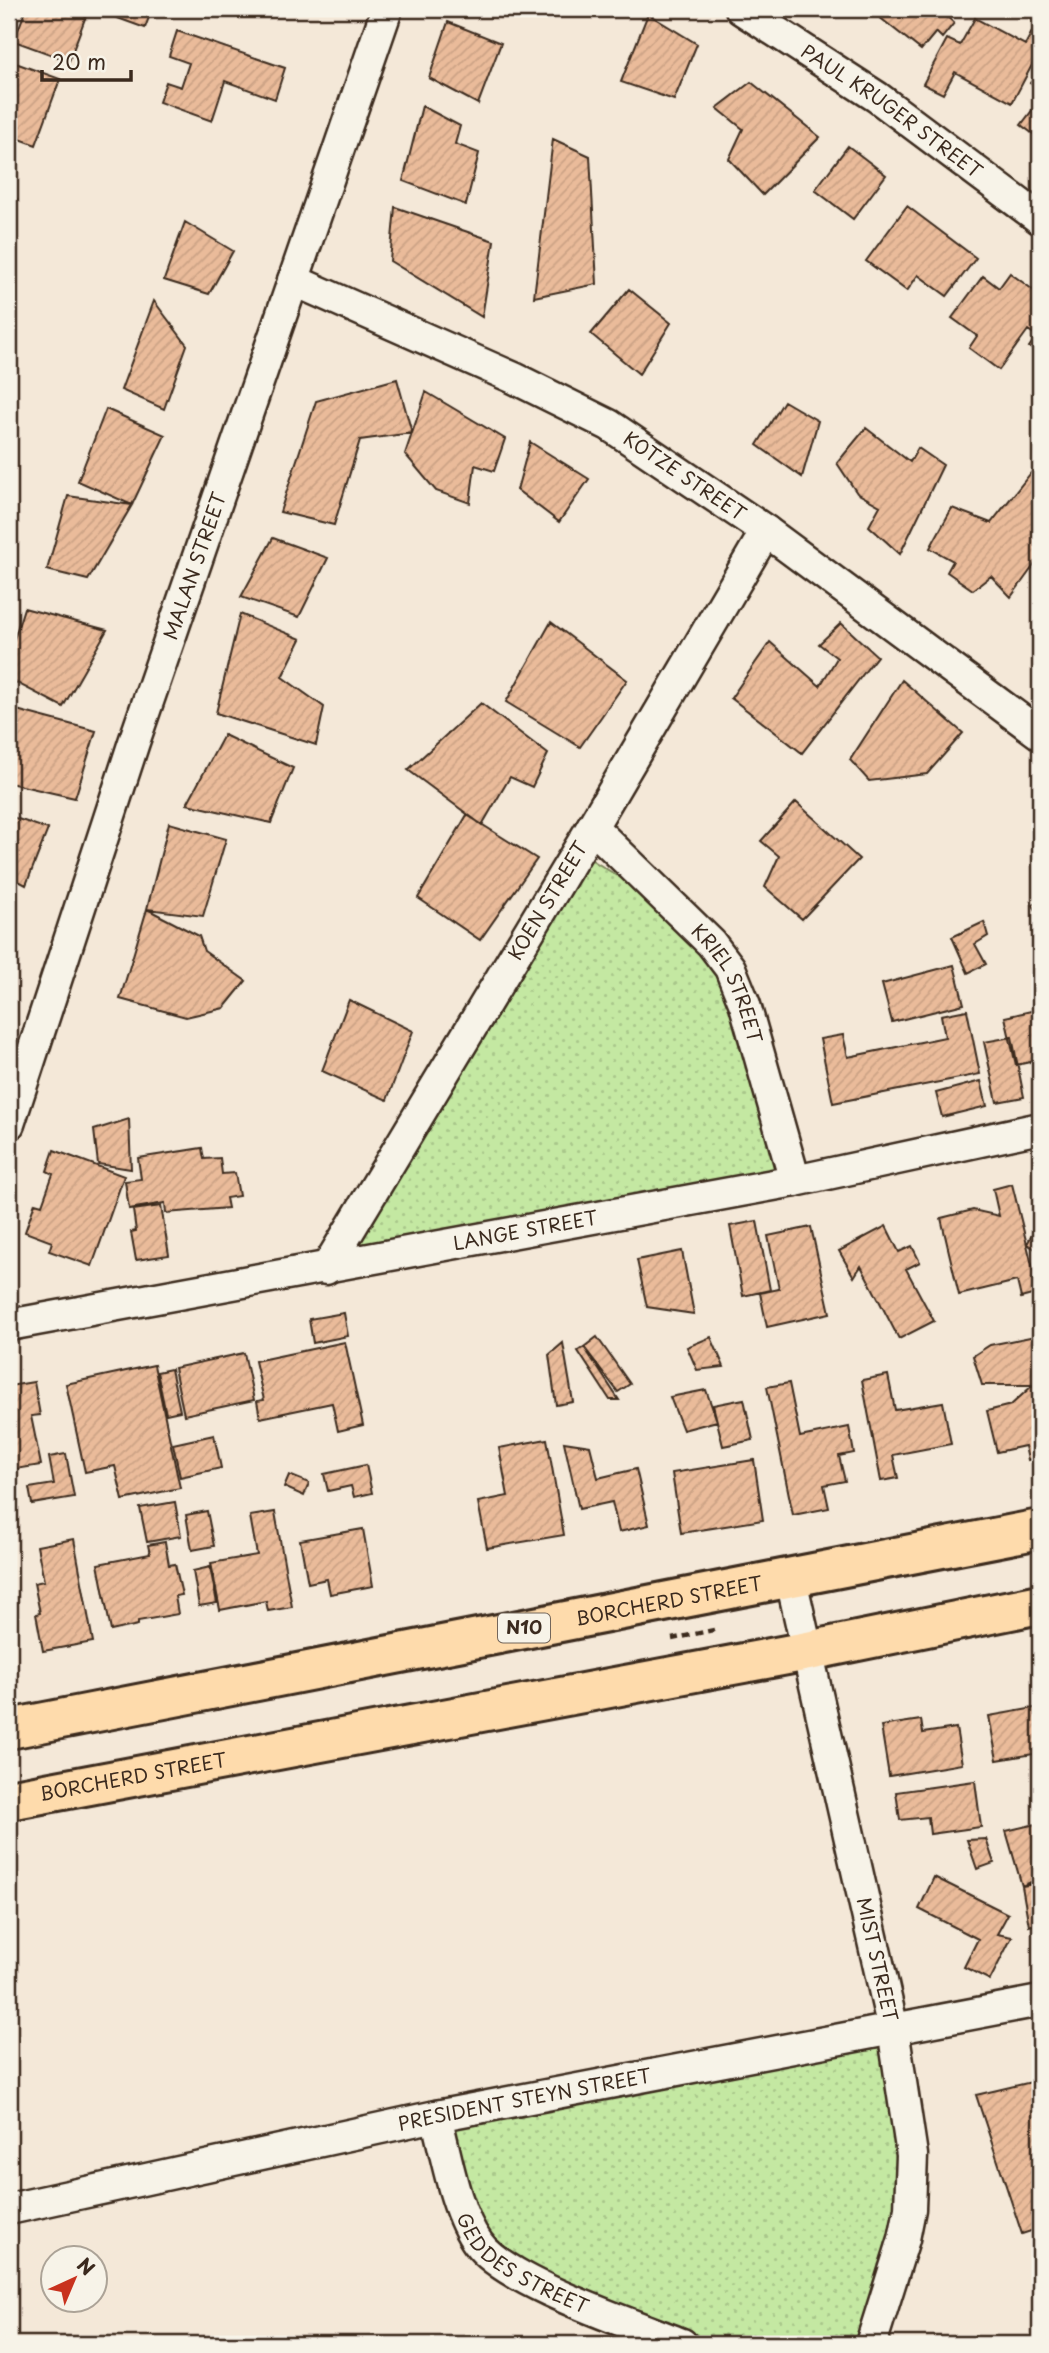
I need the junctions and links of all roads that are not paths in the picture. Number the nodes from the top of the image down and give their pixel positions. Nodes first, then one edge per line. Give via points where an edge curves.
1 (387, 9) edge
2 (741, 9) edge
3 (1040, 219) edge
4 (293, 280) junction
5 (766, 531) junction
6 (1040, 734) edge
7 (592, 827) junction
8 (9, 1124) edge
9 (1040, 1128) edge
10 (794, 1181) junction
11 (326, 1269) junction
12 (9, 1325) edge
13 (1040, 1529) edge
14 (790, 1575) junction
15 (1040, 1604) edge
16 (808, 1651) junction
17 (9, 1729) edge
18 (9, 1800) edge
19 (1040, 2001) edge
20 (894, 2029) junction
21 (436, 2116) junction
22 (9, 2209) edge
23 (682, 2344) edge
24 (871, 2344) edge

1 - 4 street, MALAN STREET
2 - 3 street, PAUL KRUGER STREET via 877,97
4 - 5 street, KOTZE STREET via 610,425
4 - 8 street, MALAN STREET via 134,741
5 - 6 street, KOTZE STREET
5 - 7 street, KOEN STREET
7 - 10 street, KRIEL STREET via 711,943 730,968 745,1004
7 - 11 street, KOEN STREET
9 - 10 street, LANGE STREET
10 - 11 street, LANGE STREET
11 - 12 street, LANGE STREET
13 - 14 highway, BORCHERD STREET / N10
14 - 16 street, MIST STREET
14 - 17 highway, BORCHERD STREET / N10
15 - 16 highway, BORCHERD STREET
16 - 18 highway, BORCHERD STREET
16 - 20 street, MIST STREET
19 - 20 street, PRESIDENT STEYN STREET
20 - 21 street, PRESIDENT STEYN STREET
20 - 24 street, MIST STREET via 912,2181 904,2239
21 - 22 street, PRESIDENT STEYN STREET
21 - 23 street, GEDDES STREET via 466,2219 476,2242 489,2256 524,2279

